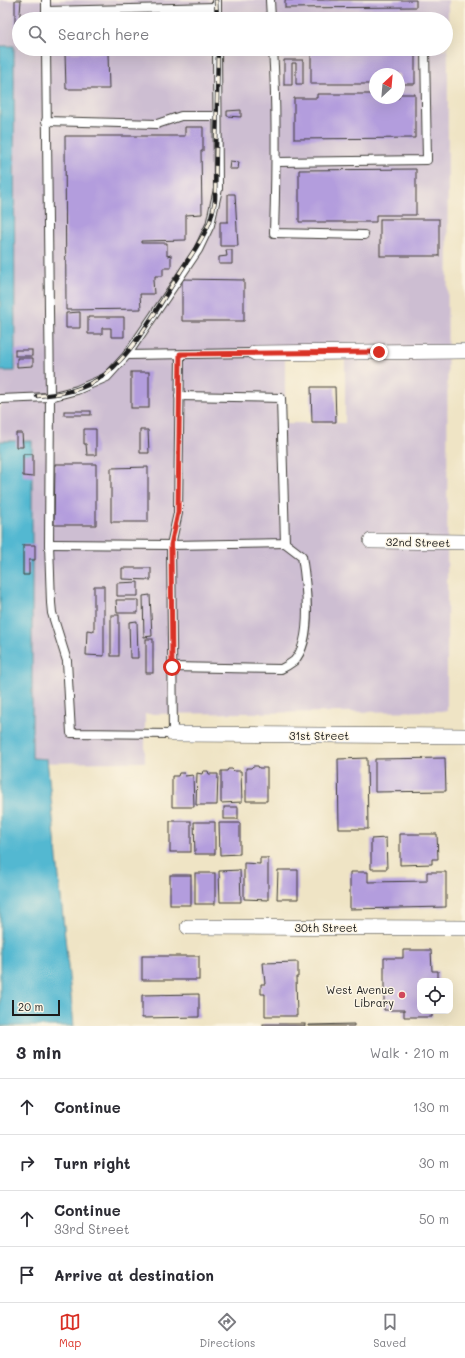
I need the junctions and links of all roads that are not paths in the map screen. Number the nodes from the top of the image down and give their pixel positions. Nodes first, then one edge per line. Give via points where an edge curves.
1 (46, 0) edge
2 (270, 0) edge
3 (216, 4) edge
4 (46, 12) edge
5 (92, 12) edge
6 (270, 12) edge
7 (46, 56) edge
8 (217, 56) edge
9 (274, 56) edge
10 (425, 56) edge
11 (217, 116) junction
12 (46, 121) junction
13 (277, 162) junction
14 (364, 235) dead end
15 (465, 351) edge
16 (180, 354) junction
17 (255, 354) joint
18 (127, 355) junction
19 (179, 396) junction
20 (50, 397) junction
21 (0, 399) edge
22 (371, 542) dead end
23 (465, 542) edge
24 (285, 543) junction
25 (49, 544) junction
26 (171, 545) junction
27 (172, 667) junction
28 (173, 734) junction
29 (465, 736) edge
30 (188, 926) dead end
31 (465, 928) edge

1 - 4 lane
2 - 6 lane
3 - 5 lane
7 - 12 lane
8 - 11 lane
9 - 13 lane
10 - 13 lane via 427,160
11 - 12 lane via 181,116 157,124
11 - 18 lane via 218,189 210,225 198,250
12 - 20 lane
13 - 14 lane via 274,233
15 - 17 street
16 - 17 lane
16 - 18 lane
16 - 19 lane
18 - 20 lane via 107,377 77,390
19 - 24 lane via 281,398
19 - 26 lane via 178,513
20 - 21 lane
20 - 25 lane
22 - 23 street, 32nd Street
24 - 26 lane
24 - 27 lane via 302,556 308,597 304,642 294,661 280,669
25 - 26 lane
25 - 28 lane via 50,603 67,661 71,733
26 - 27 lane
27 - 28 lane
28 - 29 street, 31st Street
30 - 31 street, 30th Street

